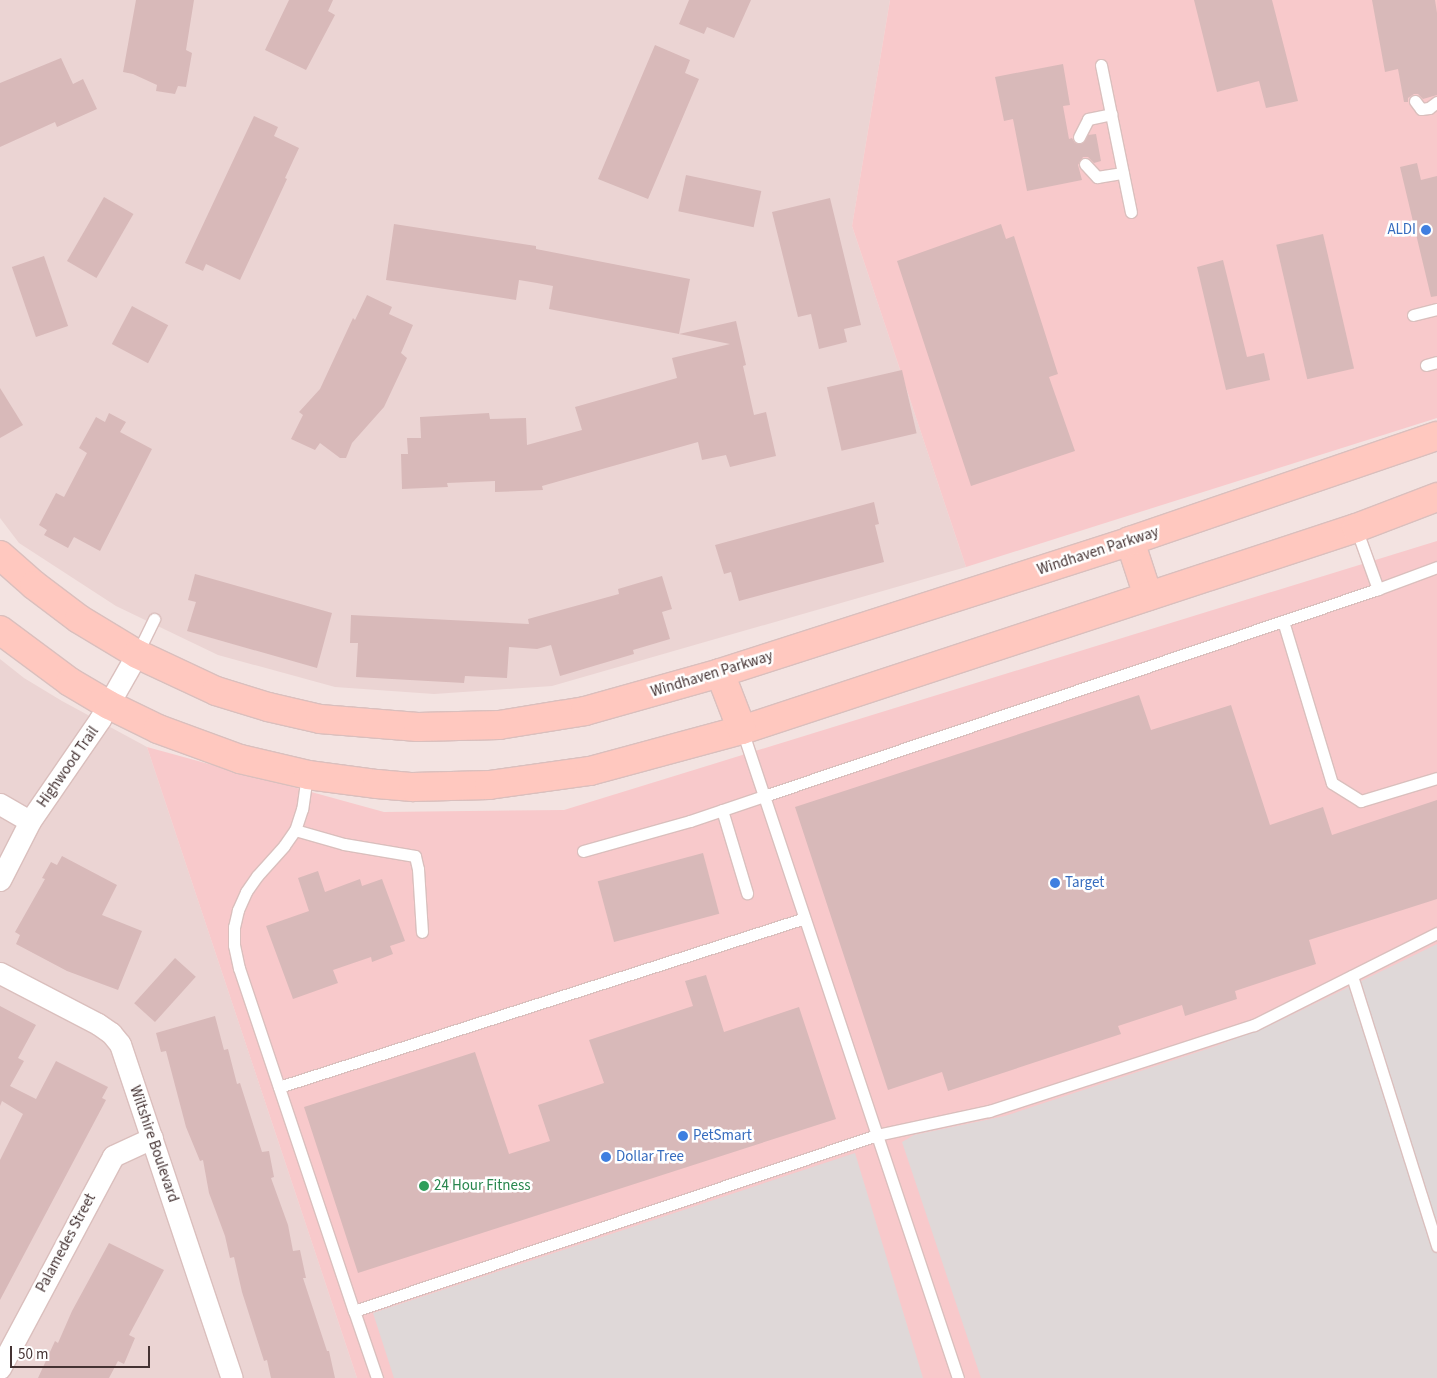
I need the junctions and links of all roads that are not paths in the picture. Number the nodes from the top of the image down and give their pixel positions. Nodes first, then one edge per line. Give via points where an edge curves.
1 (1101, 64) dead end
2 (1415, 101) dead end
3 (1437, 102) edge
4 (1111, 114) junction
5 (1079, 137) dead end
6 (1085, 164) dead end
7 (1123, 173) junction
8 (1131, 212) dead end
9 (1437, 309) edge
10 (1413, 315) dead end
11 (1437, 436) edge
12 (1437, 497) edge
13 (1356, 528) junction
14 (1130, 541) junction
15 (0, 555) edge
16 (1437, 567) edge
17 (1378, 589) junction
18 (1148, 596) junction
19 (154, 619) dead end
20 (1283, 621) junction
21 (0, 630) edge
22 (137, 654) junction
23 (720, 673) junction
24 (109, 705) junction
25 (742, 730) junction
26 (308, 775) junction
27 (1437, 778) edge
28 (764, 796) junction
29 (0, 804) edge
30 (722, 810) junction
31 (30, 821) junction
32 (295, 830) junction
33 (582, 851) dead end
34 (0, 880) edge
35 (747, 893) dead end
36 (804, 918) junction
37 (422, 932) dead end
38 (1437, 933) edge
39 (0, 973) edge
40 (1352, 976) junction
41 (279, 1087) junction
42 (877, 1135) junction
43 (152, 1138) junction
44 (1437, 1246) edge
45 (354, 1311) junction
46 (0, 1368) edge
47 (232, 1378) edge
48 (377, 1378) edge
49 (958, 1378) edge

1 - 4 lane
2 - 3 lane via 1421,109
4 - 5 lane via 1088,120
4 - 7 lane
6 - 7 lane via 1097,177
7 - 8 lane
9 - 10 lane
11 - 14 main road, Windhaven Parkway
12 - 13 main road
13 - 17 lane
13 - 18 main road
14 - 18 main road
14 - 23 main road, Windhaven Parkway
15 - 22 main road, Windhaven Parkway via 34,586 79,619
16 - 17 lane
17 - 20 lane
18 - 25 main road
19 - 22 lane
20 - 27 lane via 1332,783 1361,801
20 - 28 lane
21 - 24 main road via 70,682
22 - 23 main road, Windhaven Parkway via 216,691 268,707 320,719 418,727 499,724 556,717 615,704
22 - 24 street, Highwood Trail
23 - 25 main road
24 - 26 main road via 209,749
24 - 31 street, Highwood Trail
25 - 26 main road via 590,771 489,785 413,787
25 - 28 lane
26 - 32 lane
28 - 30 lane
28 - 36 lane
29 - 31 street
30 - 33 lane
30 - 35 lane
31 - 34 street, Highwood Trail
32 - 37 lane via 344,844 415,856
32 - 41 lane via 246,892 234,928 239,968
36 - 41 lane
36 - 42 lane
38 - 40 lane
39 - 43 street, Wiltshire Boulevard via 98,1024 116,1038
40 - 42 lane via 1254,1025 989,1111
40 - 44 lane
41 - 45 lane
42 - 45 lane
42 - 49 lane
43 - 46 street, Palamedes Street via 113,1156
43 - 47 street, Wiltshire Boulevard
45 - 48 lane

